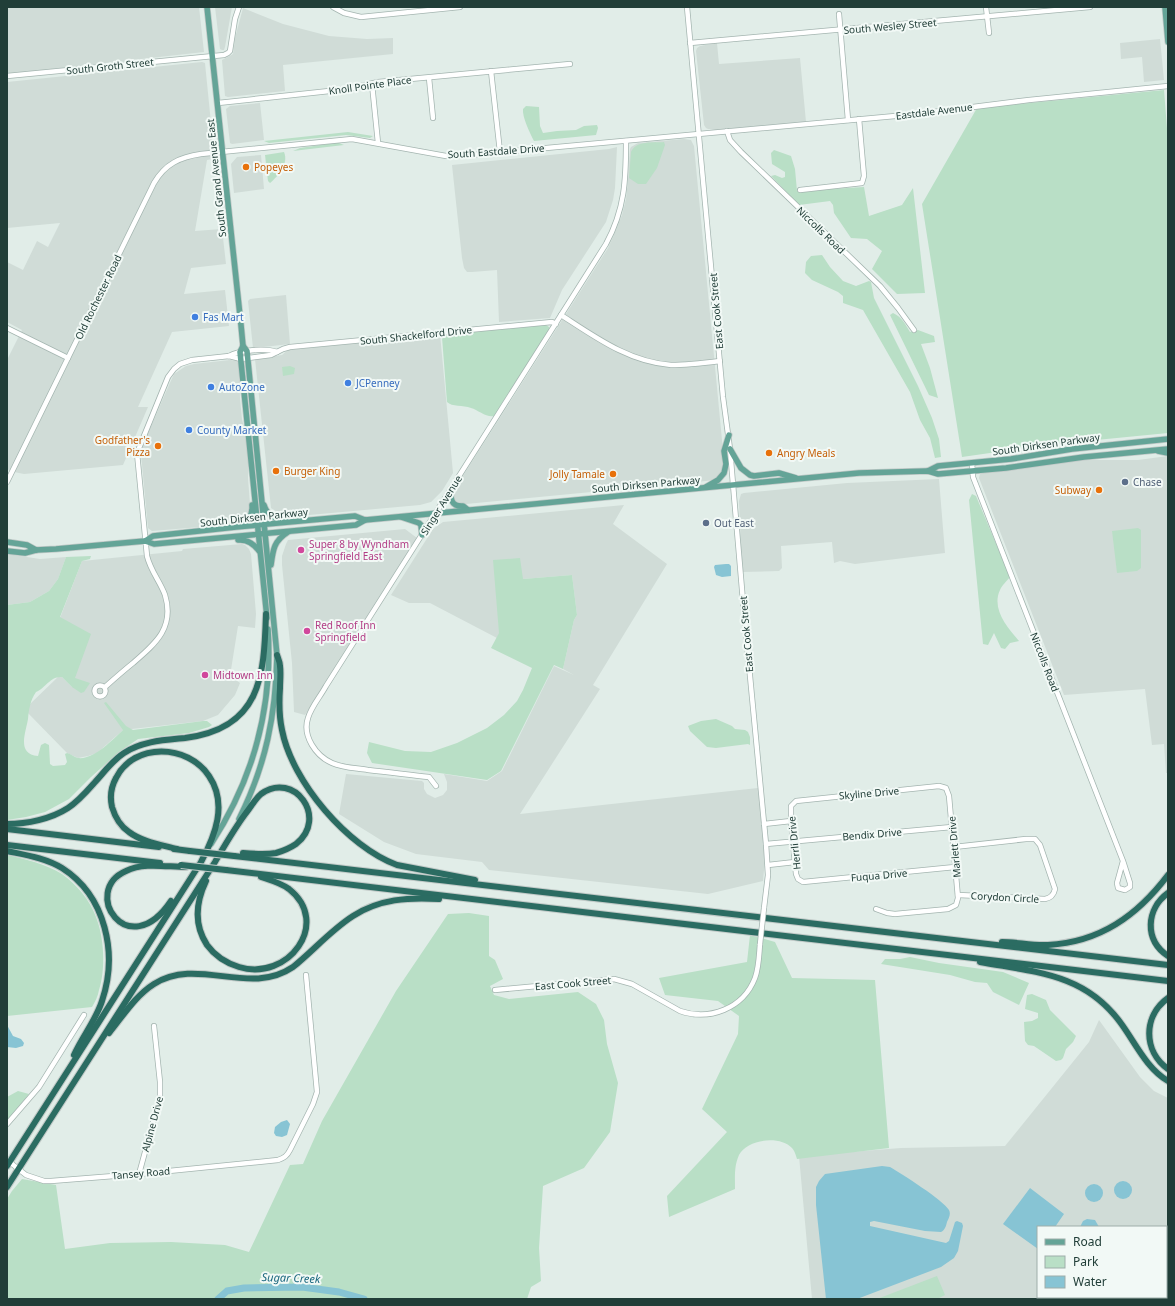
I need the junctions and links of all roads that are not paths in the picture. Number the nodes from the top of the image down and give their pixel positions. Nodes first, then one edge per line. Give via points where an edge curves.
1 (207, 7) edge
2 (239, 7) edge
3 (333, 7) edge
4 (460, 7) edge
5 (687, 7) edge
6 (986, 7) edge
7 (1090, 7) edge
8 (1165, 7) edge
9 (432, 8) edge
10 (839, 14) dead end
11 (987, 17) junction
12 (840, 30) junction
13 (989, 33) dead end
14 (1168, 42) edge
15 (690, 43) junction
16 (212, 56) junction
17 (570, 64) dead end
18 (491, 71) junction
19 (7, 76) edge
20 (429, 78) junction
21 (372, 84) junction
22 (1168, 86) edge
23 (218, 103) junction
24 (433, 118) dead end
25 (859, 119) junction
26 (848, 120) junction
27 (727, 131) junction
28 (699, 134) junction
29 (626, 141) junction
30 (378, 143) junction
31 (500, 152) junction
32 (223, 153) junction
33 (800, 190) dead end
34 (561, 315) junction
35 (556, 324) junction
36 (7, 328) edge
37 (914, 330) dead end
38 (241, 349) junction
39 (247, 351) junction
40 (277, 352) junction
41 (228, 356) junction
42 (68, 358) junction
43 (241, 358) junction
44 (248, 358) junction
45 (720, 361) junction
46 (728, 435) junction
47 (1168, 439) edge
48 (1168, 448) edge
49 (730, 449) junction
50 (1152, 450) junction
51 (1168, 453) edge
52 (972, 463) junction
53 (252, 471) junction
54 (928, 471) junction
55 (973, 471) junction
56 (800, 479) junction
57 (7, 482) edge
58 (733, 485) junction
59 (706, 488) junction
60 (451, 489) junction
61 (262, 497) junction
62 (468, 510) junction
63 (437, 513) junction
64 (399, 516) junction
65 (365, 520) junction
66 (301, 521) junction
67 (264, 524) junction
68 (257, 525) junction
69 (236, 527) junction
70 (288, 532) junction
71 (258, 534) junction
72 (265, 534) junction
73 (422, 535) junction
74 (224, 538) junction
75 (145, 541) junction
76 (7, 542) edge
77 (36, 550) junction
78 (7, 551) edge
79 (260, 554) junction
80 (270, 581) junction
81 (266, 614) junction
82 (277, 655) junction
83 (105, 687) dead end
84 (436, 786) dead end
85 (946, 788) joint
86 (794, 802) joint
87 (791, 821) junction
88 (7, 824) edge
89 (764, 824) junction
90 (236, 827) junction
91 (952, 827) junction
92 (7, 829) edge
93 (793, 842) junction
94 (766, 844) junction
95 (7, 845) edge
96 (954, 847) junction
97 (177, 849) junction
98 (7, 851) edge
99 (206, 853) junction
100 (236, 854) junction
101 (1123, 861) junction
102 (215, 862) junction
103 (795, 862) junction
104 (768, 864) junction
105 (180, 866) junction
106 (956, 867) junction
107 (238, 872) junction
108 (1168, 875) edge
109 (803, 882) joint
110 (530, 890) junction
111 (182, 891) junction
112 (1168, 893) edge
113 (958, 895) junction
114 (490, 901) junction
115 (876, 909) dead end
116 (972, 942) junction
117 (933, 953) junction
118 (1168, 956) edge
119 (1168, 965) edge
120 (306, 975) dead end
121 (1168, 981) edge
122 (495, 990) dead end
123 (1168, 998) edge
124 (84, 1015) dead end
125 (154, 1026) dead end
126 (92, 1052) junction
127 (1168, 1069) edge
128 (63, 1078) junction
129 (1168, 1080) edge
130 (7, 1124) edge
131 (8, 1162) edge
132 (19, 1169) junction
133 (139, 1174) junction
134 (7, 1187) edge

1 - 16 main road, South Grand Avenue East
2 - 16 street via 234,19 230,50 226,54
3 - 9 street via 361,17
4 - 9 street
5 - 15 street, East Cook Street
6 - 11 street
7 - 11 street, South Wesley Street
8 - 14 main road
10 - 12 street
11 - 12 street, South Wesley Street
11 - 13 street
12 - 15 street, South Wesley Street
12 - 26 street
15 - 28 street, East Cook Street
16 - 19 street, South Groth Street
16 - 23 main road, South Grand Avenue East
17 - 18 street, Knoll Pointe Place
18 - 20 street, Knoll Pointe Place
18 - 31 street
20 - 21 street, Knoll Pointe Place
20 - 24 street
21 - 23 street, Knoll Pointe Place via 348,89
21 - 30 street
22 - 25 street, Eastdale Avenue
23 - 32 main road, South Grand Avenue East
25 - 26 street, Eastdale Avenue
25 - 33 street via 864,176 862,183
26 - 27 street, Eastdale Avenue
27 - 28 street, Eastdale Avenue
27 - 37 street, Niccolls Road via 730,140 888,295
28 - 29 street, South Eastdale Drive
28 - 45 street, East Cook Street
29 - 31 street, South Eastdale Drive
29 - 34 street, Singer Avenue via 625,187 615,225 606,244
30 - 31 street, South Eastdale Drive via 446,156
30 - 32 street, South Eastdale Drive via 347,139
32 - 38 main road, South Grand Avenue East
32 - 42 street, Old Rochester Road via 181,159 168,165 158,176
34 - 35 street, Singer Avenue
34 - 45 street via 619,351 648,362 680,365
35 - 40 street, South Shackelford Drive via 552,322 512,325 307,345
35 - 60 street, Singer Avenue
36 - 42 street
38 - 39 main road
38 - 41 street, South Shackelford Drive
38 - 43 main road, South Grand Avenue East
39 - 40 street, South Shackelford Drive via 270,349
39 - 44 main road
40 - 44 street, South Shackelford Drive via 271,356
41 - 43 street, South Shackelford Drive
41 - 75 street, South Shackelford Drive via 192,360 174,369 168,377 137,453
42 - 57 street, Old Rochester Road
43 - 44 street, South Shackelford Drive
43 - 53 main road, South Grand Avenue East
44 - 61 main road
45 - 46 street, East Cook Street
46 - 49 street, East Cook Street
46 - 59 main road via 724,451 724,473
47 - 52 main road, South Dirksen Parkway via 1078,448
48 - 50 main road, South Dirksen Parkway
49 - 56 main road via 741,468 750,475 779,473
49 - 58 street, East Cook Street
50 - 51 main road
50 - 55 main road, South Dirksen Parkway
52 - 54 main road, South Dirksen Parkway via 938,466
52 - 55 street, Niccolls Road
53 - 68 main road, South Grand Avenue East
53 - 69 main road via 252,511 248,520
54 - 55 main road, South Dirksen Parkway via 938,474
54 - 56 main road, South Dirksen Parkway via 860,473
55 - 101 street, Niccolls Road via 973,477
56 - 58 main road, South Dirksen Parkway
58 - 59 main road, South Dirksen Parkway
58 - 89 street, East Cook Street
59 - 62 main road, South Dirksen Parkway
60 - 62 main road via 453,503
60 - 63 street, Singer Avenue
61 - 66 main road via 265,509 271,516
61 - 67 main road
62 - 63 main road, South Dirksen Parkway
63 - 64 main road, South Dirksen Parkway
63 - 73 street, Singer Avenue
64 - 65 main road, South Dirksen Parkway
64 - 73 main road via 419,523
65 - 66 main road, South Dirksen Parkway via 355,516
65 - 70 main road, South Dirksen Parkway via 356,525
66 - 67 main road, South Dirksen Parkway
67 - 68 main road, South Dirksen Parkway
67 - 72 main road
68 - 69 main road, South Dirksen Parkway
68 - 71 main road, South Grand Avenue East
69 - 75 main road, South Dirksen Parkway via 153,536
70 - 72 main road, South Dirksen Parkway
70 - 80 main road via 277,540 273,550
71 - 72 main road, South Dirksen Parkway
71 - 74 main road, South Dirksen Parkway
71 - 79 main road, South Grand Avenue East
72 - 80 main road
73 - 84 street, Singer Avenue via 314,705 308,718 307,730 313,747 323,758 333,763 429,777
74 - 75 main road, South Dirksen Parkway via 154,544
74 - 79 main road via 250,542
75 - 77 main road, South Dirksen Parkway
75 - 83 street, South Shackelford Drive via 150,566 164,594 167,610 165,623 154,644
76 - 77 main road, South Dirksen Parkway via 27,545
77 - 78 main road, South Dirksen Parkway via 25,553
79 - 81 main road, South Grand Avenue East
80 - 82 main road
81 - 88 highway via 260,679 252,699 236,718 206,734 151,742 132,748 117,758 68,808 41,820
81 - 99 main road, South Grand Avenue East via 268,676 258,740 237,798
82 - 90 main road via 276,691 266,747 253,788
82 - 110 highway via 280,666 282,731 290,754 315,798 351,837 386,861 397,865
85 - 86 street, Skyline Drive via 939,786
85 - 91 street, Marlett Drive
86 - 87 street, Herrli Drive via 790,808
87 - 89 street
87 - 93 street, Herrli Drive
89 - 94 street, East Cook Street
90 - 100 highway via 260,795 275,788 295,793 303,799 309,812 308,830 293,846 269,854
90 - 102 highway
91 - 93 street, Bendix Drive
91 - 96 street, Marlett Drive
92 - 97 highway
93 - 94 street, Bendix Drive
93 - 103 street, Herrli Drive
94 - 104 street, East Cook Street
95 - 105 highway
96 - 106 street, Marlett Drive
96 - 113 street, Corydon Circle via 1035,839 1040,845 1055,889 1051,896 1045,899
97 - 99 highway via 137,837 122,827 114,813 111,797 113,782 127,763 140,755 162,751 183,755 197,763 211,778 217,794 219,816
97 - 100 highway, bridge
98 - 128 highway via 53,864 78,880 91,897 105,930 109,953 106,990 98,1011
99 - 111 highway
100 - 110 highway
101 - 101 street, Niccolls Road via 1117,884 1118,888 1125,890 1130,887 1130,883
102 - 107 highway via 202,889 198,905 198,922 204,940 215,953 231,965 253,969 276,965 291,955 302,940 306,924 301,903 282,885
102 - 126 highway
103 - 104 street
103 - 109 street, Herrli Drive via 798,879
104 - 122 street, East Cook Street, bridge via 755,978 741,998 726,1009 700,1015 687,1013 632,984 614,979
105 - 107 highway, bridge
105 - 111 highway via 149,866 125,871 118,875 110,886 108,906 114,917 124,924 140,927 150,924 163,912 174,896
106 - 109 street, Fuqua Drive
106 - 113 street, Marlett Drive
107 - 114 highway
108 - 116 highway via 1158,889 1129,916 1109,929 1082,940 1048,945
110 - 116 highway
111 - 128 highway
112 - 118 highway via 1157,903 1150,925 1156,944
113 - 115 street, Marlett Drive via 956,905 948,909 895,914
114 - 117 highway
114 - 126 highway via 405,899 372,907 353,916 296,965 273,977 252,980 194,973 171,976 136,998
116 - 119 highway
117 - 121 highway
117 - 129 highway via 1051,975 1085,989 1112,1012 1147,1062
120 - 133 street, Tansey Road via 317,1092 287,1156 278,1160
123 - 127 highway via 1156,1011 1150,1024 1149,1038 1152,1051
124 - 130 street via 39,1087
125 - 133 street, Alpine Drive via 160,1097
126 - 132 highway
128 - 131 highway
131 - 132 street, Tansey Road
132 - 133 street, Tansey Road via 26,1175 44,1181
132 - 134 highway

